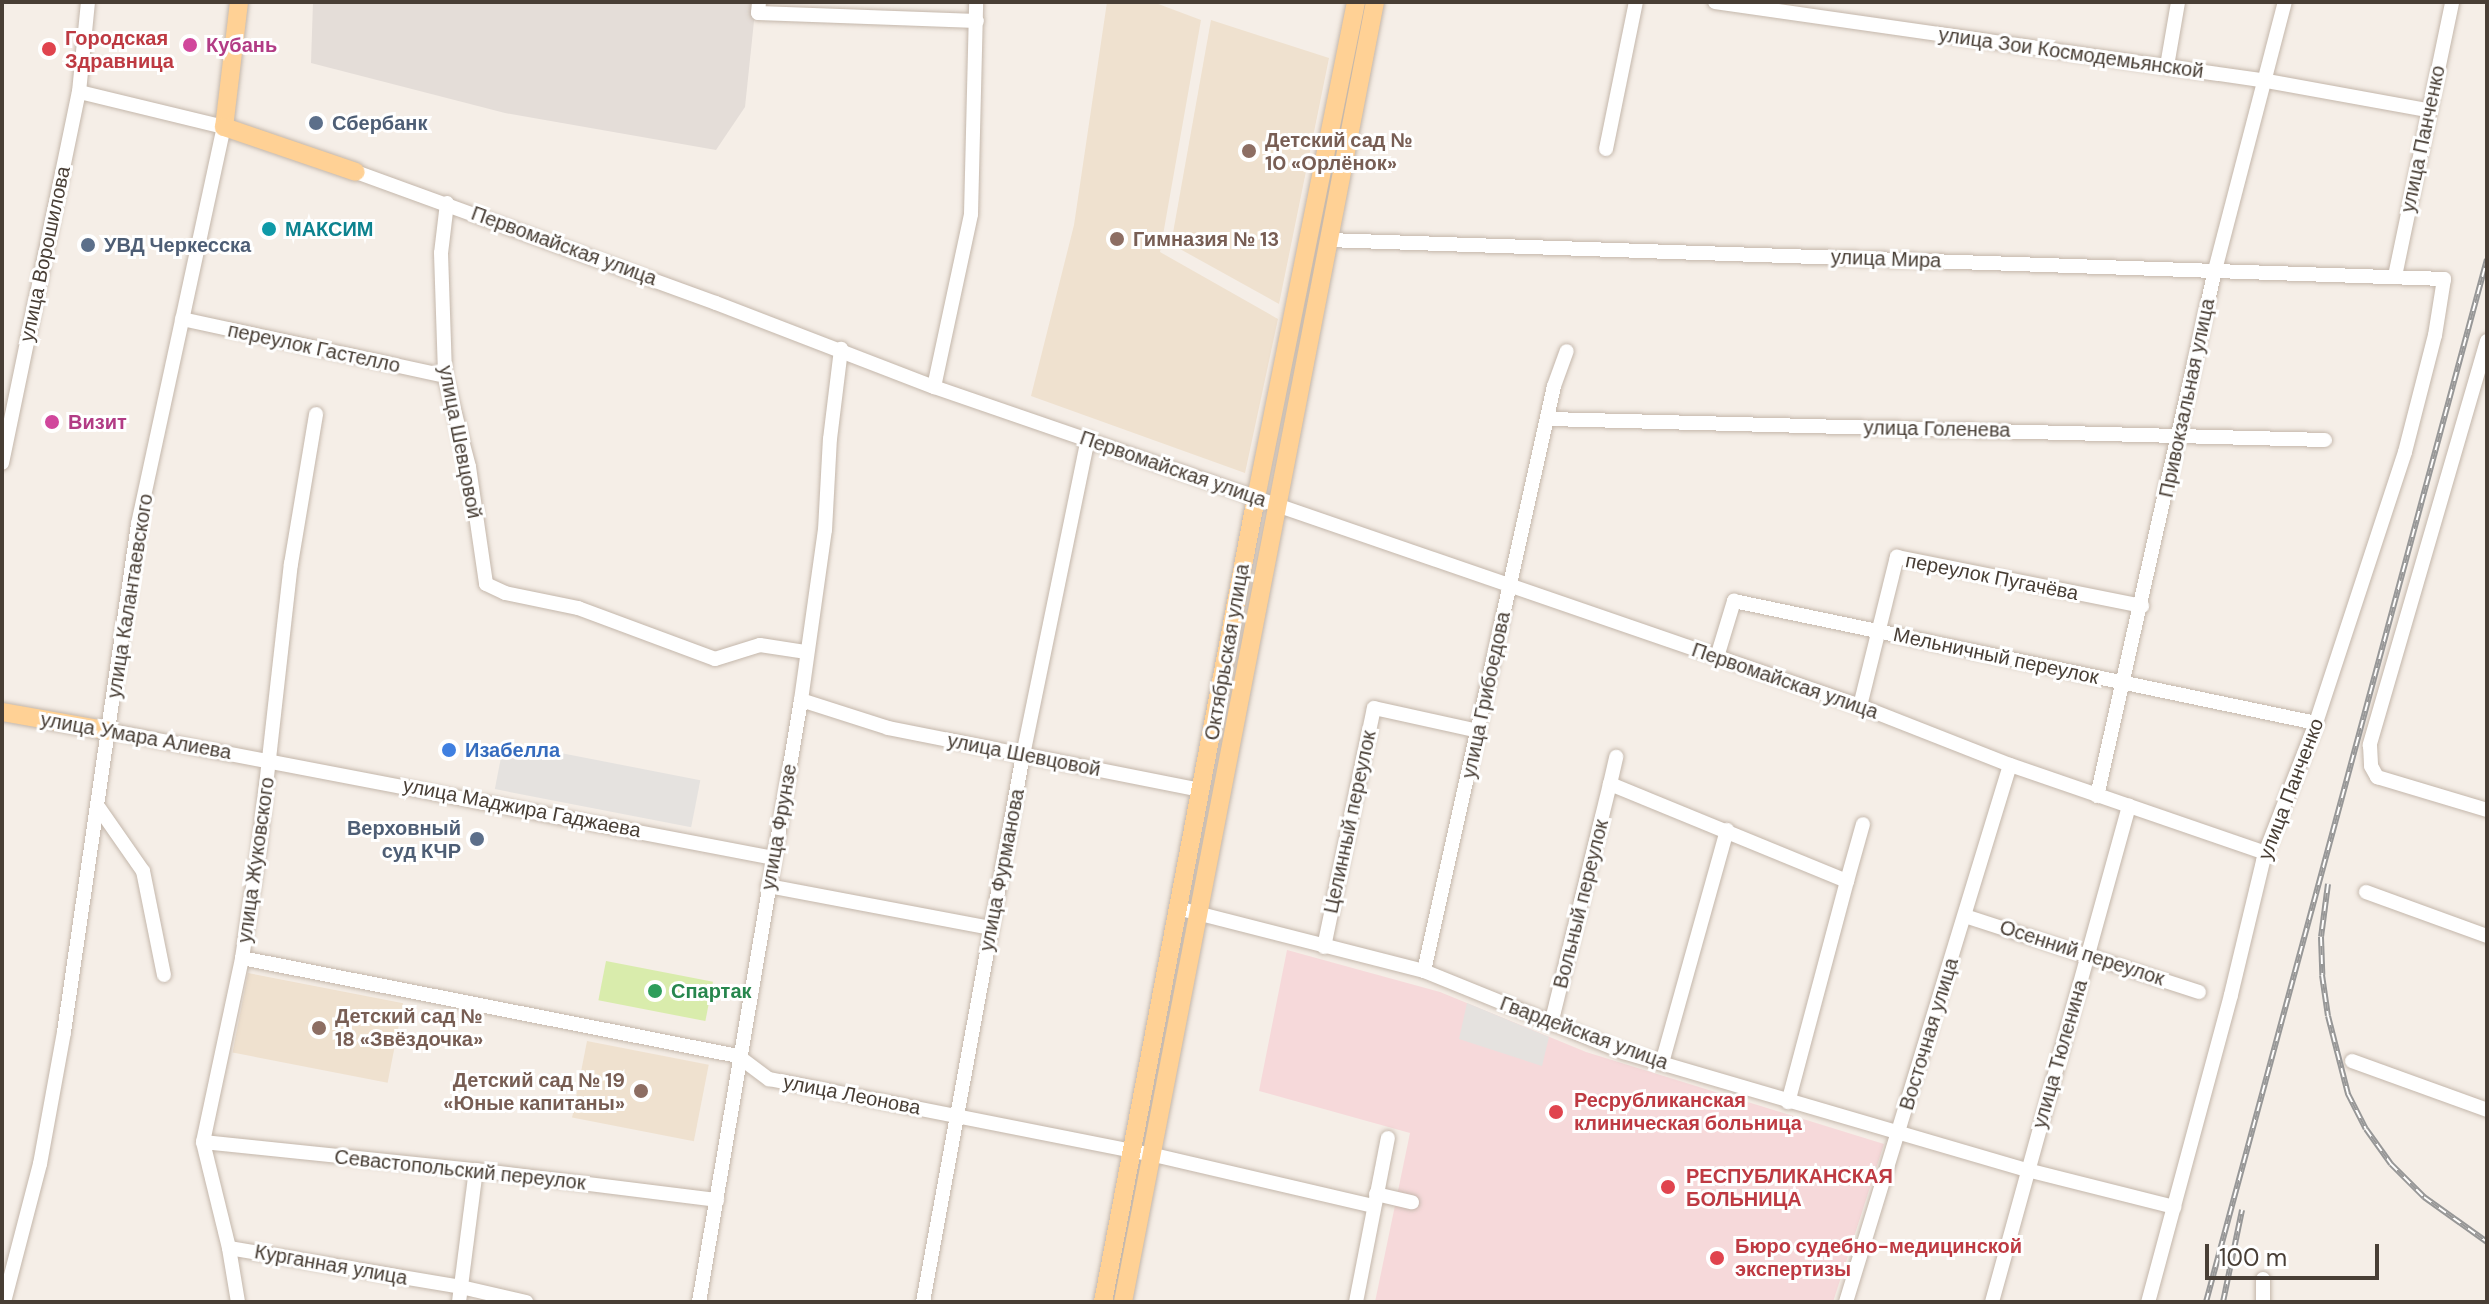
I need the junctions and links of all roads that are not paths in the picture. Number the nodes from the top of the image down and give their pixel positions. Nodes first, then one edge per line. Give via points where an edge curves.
1 (88, 2) edge
2 (239, 2) edge
3 (759, 2) edge
4 (976, 2) edge
5 (1356, 2) edge
6 (1375, 2) edge
7 (1636, 2) edge
8 (1715, 2) edge
9 (2178, 2) edge
10 (2285, 2) edge
11 (2452, 2) edge
12 (977, 21) junction
13 (2167, 66) junction
14 (2267, 81) junction
15 (79, 92) junction
16 (2427, 110) junction
17 (224, 127) junction
18 (1606, 149) dead end
19 (356, 172) joint
20 (447, 203) junction
21 (1328, 240) junction
22 (2215, 270) junction
23 (2395, 276) junction
24 (2444, 279) joint
25 (182, 319) junction
26 (2487, 341) edge
27 (841, 349) junction
28 (1567, 351) dead end
29 (445, 376) junction
30 (934, 387) junction
31 (316, 414) dead end
32 (1549, 419) junction
33 (2178, 435) junction
34 (1088, 439) junction
35 (2325, 440) dead end
36 (2, 463) edge
37 (1256, 498) junction
38 (1276, 505) junction
39 (1510, 586) junction
40 (2142, 606) junction
41 (1879, 631) junction
42 (806, 652) junction
43 (1717, 657) junction
44 (2125, 683) junction
45 (801, 700) junction
46 (1860, 706) junction
47 (2, 712) edge
48 (2316, 723) junction
49 (110, 731) junction
50 (1479, 731) junction
51 (1023, 755) junction
52 (1616, 757) dead end
53 (270, 760) junction
54 (2010, 765) junction
55 (1610, 784) junction
56 (1202, 790) junction
57 (2097, 796) junction
58 (2129, 806) junction
59 (99, 808) junction
60 (2487, 810) edge
61 (1863, 824) dead end
62 (1727, 830) junction
63 (2265, 853) junction
64 (773, 858) junction
65 (1847, 881) junction
66 (768, 886) junction
67 (2366, 892) dead end
68 (1181, 909) junction
69 (1201, 914) junction
70 (1965, 916) junction
71 (991, 928) junction
72 (2487, 936) edge
73 (1324, 947) junction
74 (2089, 954) junction
75 (242, 958) junction
76 (1424, 971) junction
77 (164, 975) dead end
78 (2199, 992) dead end
79 (1551, 1024) junction
80 (738, 1056) junction
81 (2352, 1061) dead end
82 (1662, 1063) junction
83 (1788, 1102) junction
84 (2487, 1110) edge
85 (956, 1115) junction
86 (1898, 1134) junction
87 (1388, 1138) dead end
88 (203, 1142) junction
89 (1133, 1151) junction
90 (1154, 1155) junction
91 (476, 1170) junction
92 (2027, 1170) junction
93 (717, 1200) junction
94 (1375, 1200) junction
95 (1412, 1202) dead end
96 (2174, 1207) junction
97 (229, 1248) junction
98 (2263, 1279) dead end
99 (460, 1295) edge
100 (4, 1302) edge
101 (238, 1302) edge
102 (526, 1302) edge
103 (699, 1302) edge
104 (923, 1302) edge
105 (1103, 1302) edge
106 (1123, 1302) edge
107 (1356, 1302) edge
108 (1846, 1302) edge
109 (1992, 1302) edge
110 (2148, 1302) edge
111 (2263, 1302) edge

1 - 15 street, улица Ворошилова
2 - 17 main road
3 - 12 street via 758,13
4 - 12 street
5 - 37 main road, Октябрьская улица
6 - 21 main road, Октябрьская улица
7 - 18 street
8 - 13 street, улица Зои Космодемьянской
9 - 13 street
10 - 14 street, Привокзальная улица
11 - 16 street, улица Панченко
12 - 30 street via 971,214
13 - 14 street, улица Зои Космодемьянской
14 - 16 street, улица Зои Космодемьянской
14 - 22 street, Привокзальная улица
15 - 17 street, Первомайская улица
15 - 36 street, улица Ворошилова
16 - 23 street, улица Панченко
17 - 19 main road, Первомайская улица
17 - 25 street, улица Калантаевского
19 - 20 street, Первомайская улица
20 - 27 street, Первомайская улица
20 - 29 street, улица Шевцовой via 441,253
21 - 22 street, улица Мира
21 - 38 main road, Октябрьская улица
22 - 23 street, улица Мира
22 - 33 street, Привокзальная улица
23 - 24 street, улица Мира
24 - 48 street, улица Панченко via 2405,452
25 - 29 street, переулок Гастелло
25 - 49 street, улица Калантаевского via 138,524
26 - 60 street via 2370,745 2377,777
27 - 30 street, Первомайская улица
27 - 42 street, улица Фрунзе via 825,530
28 - 32 street, улица Грибоедова
29 - 42 street, улица Шевцовой via 469,467 486,584 578,608 715,659 760,645
30 - 34 street, Первомайская улица
31 - 53 street, улица Жуковского via 291,564
32 - 33 street, улица Голенева
32 - 39 street, улица Грибоедова
33 - 35 street, улица Голенева
33 - 40 street, Привокзальная улица
34 - 37 street, Первомайская улица
34 - 51 street, улица Фурманова
37 - 38 street, Первомайская улица
37 - 56 main road, Октябрьская улица
38 - 39 street, Первомайская улица
38 - 69 main road, Октябрьская улица
39 - 43 street, Первомайская улица
39 - 50 street, улица Грибоедова
40 - 41 street, переулок Пугачёва via 1897,557
40 - 44 street, Привокзальная улица
41 - 43 street, Мельничный переулок via 1734,601
41 - 44 street, Мельничный переулок
41 - 46 street, переулок Пугачёва
42 - 45 street, улица Фрунзе
43 - 46 street, Первомайская улица
44 - 48 street, Мельничный переулок
44 - 57 street, Привокзальная улица
45 - 51 street, улица Шевцовой via 888,728
45 - 64 street, улица Фрунзе
46 - 54 street, Первомайская улица
47 - 49 main road, улица Умара Алиева
48 - 63 street, улица Панченко
49 - 53 street, улица Умара Алиева
49 - 59 street, улица Калантаевского
50 - 73 street, Целинный переулок via 1374,708
50 - 76 street, улица Грибоедова
51 - 56 street, улица Шевцовой
51 - 71 street, улица Фурманова
52 - 55 street, Вольный переулок
53 - 64 street, улица Маджира Гаджаева
53 - 75 street, улица Жуковского
54 - 57 street, Первомайская улица
54 - 70 street, Восточная улица
55 - 62 street
55 - 79 street, Вольный переулок
56 - 68 main road, Октябрьская улица
57 - 58 street, Первомайская улица
58 - 63 street, Первомайская улица
58 - 74 street, улица Тюленина
59 - 77 street via 143,871
59 - 100 street, улица Калантаевского via 40,1164
61 - 65 street
62 - 65 street
62 - 82 street
63 - 96 street, улица Панченко
64 - 66 street, улица Фрунзе
65 - 83 street
66 - 71 street
66 - 80 street, улица Фрунзе
67 - 72 street
68 - 69 street, Гвардейская улица
68 - 89 main road, Октябрьская улица
69 - 73 street, Гвардейская улица
69 - 90 main road, Октябрьская улица
70 - 74 street, Осенний переулок
70 - 86 street, Восточная улица
71 - 85 street, улица Фурманова
73 - 76 street, Гвардейская улица
74 - 78 street, Осенний переулок
74 - 92 street, улица Тюленина
75 - 80 street, улица Леонова
75 - 88 street, улица Жуковского
76 - 79 street, Гвардейская улица
79 - 82 street, Гвардейская улица
80 - 85 street, улица Леонова via 769,1079
80 - 93 street, улица Фрунзе
81 - 84 street
82 - 83 street, Гвардейская улица
83 - 86 street, Гвардейская улица
85 - 89 street, улица Леонова
85 - 104 street, улица Фурманова
86 - 92 street, Гвардейская улица
86 - 108 street, Восточная улица
87 - 94 street
88 - 91 street, Севастопольский переулок
88 - 97 street, улица Жуковского
89 - 90 street, улица Леонова
89 - 105 main road, Октябрьская улица
90 - 94 street, улица Леонова
90 - 106 main road, Октябрьская улица
91 - 93 street, Севастопольский переулок
91 - 99 street
92 - 96 street, Гвардейская улица
92 - 109 street, улица Тюленина
93 - 103 street, улица Фрунзе
94 - 95 street, улица Леонова
94 - 107 street
96 - 110 street, улица Панченко
97 - 99 street, Курганная улица
97 - 101 street, улица Жуковского
98 - 111 street
99 - 102 street, Курганная улица

